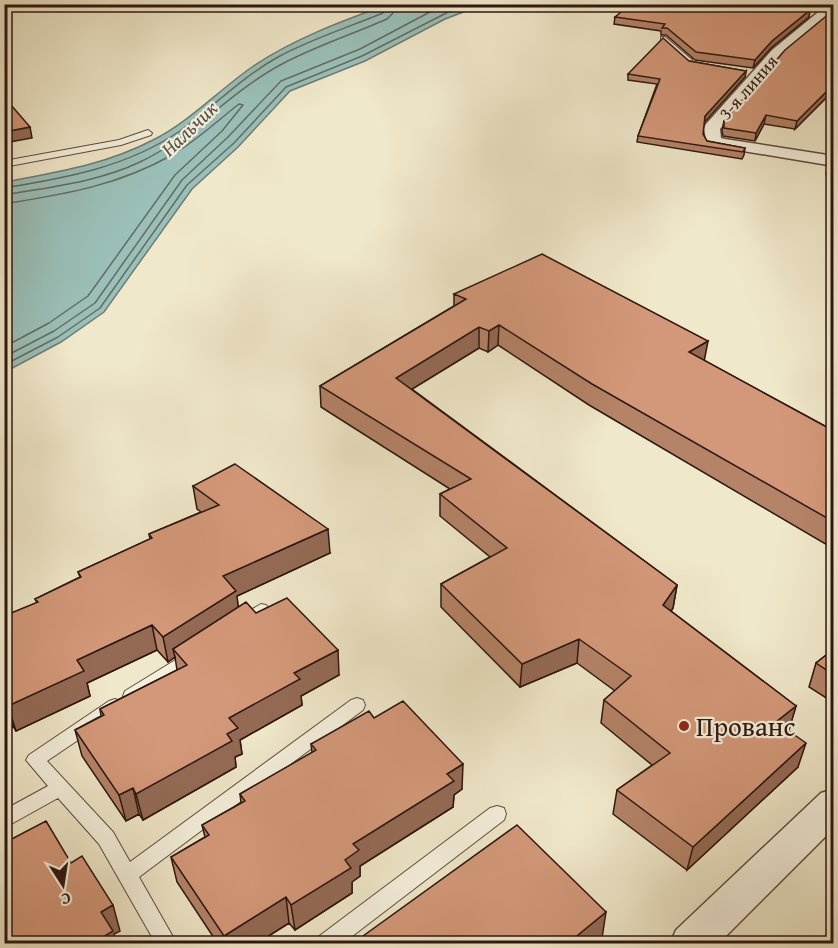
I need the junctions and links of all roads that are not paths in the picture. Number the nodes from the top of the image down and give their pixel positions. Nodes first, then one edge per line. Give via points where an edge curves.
1 (806, 11) edge
2 (830, 11) edge
3 (663, 38) edge
4 (703, 65) edge
5 (148, 134) dead end
6 (834, 161) edge
7 (4, 164) edge
8 (261, 609) edge
9 (222, 635) edge
10 (202, 648) edge
11 (357, 705) dead end
12 (60, 788) junction
13 (834, 804) edge
14 (497, 814) dead end
15 (4, 820) edge
16 (127, 875) junction
17 (167, 944) edge
18 (325, 944) edge
19 (690, 944) edge

1 - 2 street
2 - 6 street, 3-я линия via 754,73 710,136 713,141
3 - 4 lane via 692,64
5 - 7 lane
8 - 9 lane
10 - 12 lane via 35,760
11 - 16 lane
12 - 15 lane
12 - 16 lane via 106,838
13 - 19 street
14 - 18 lane
16 - 17 lane

